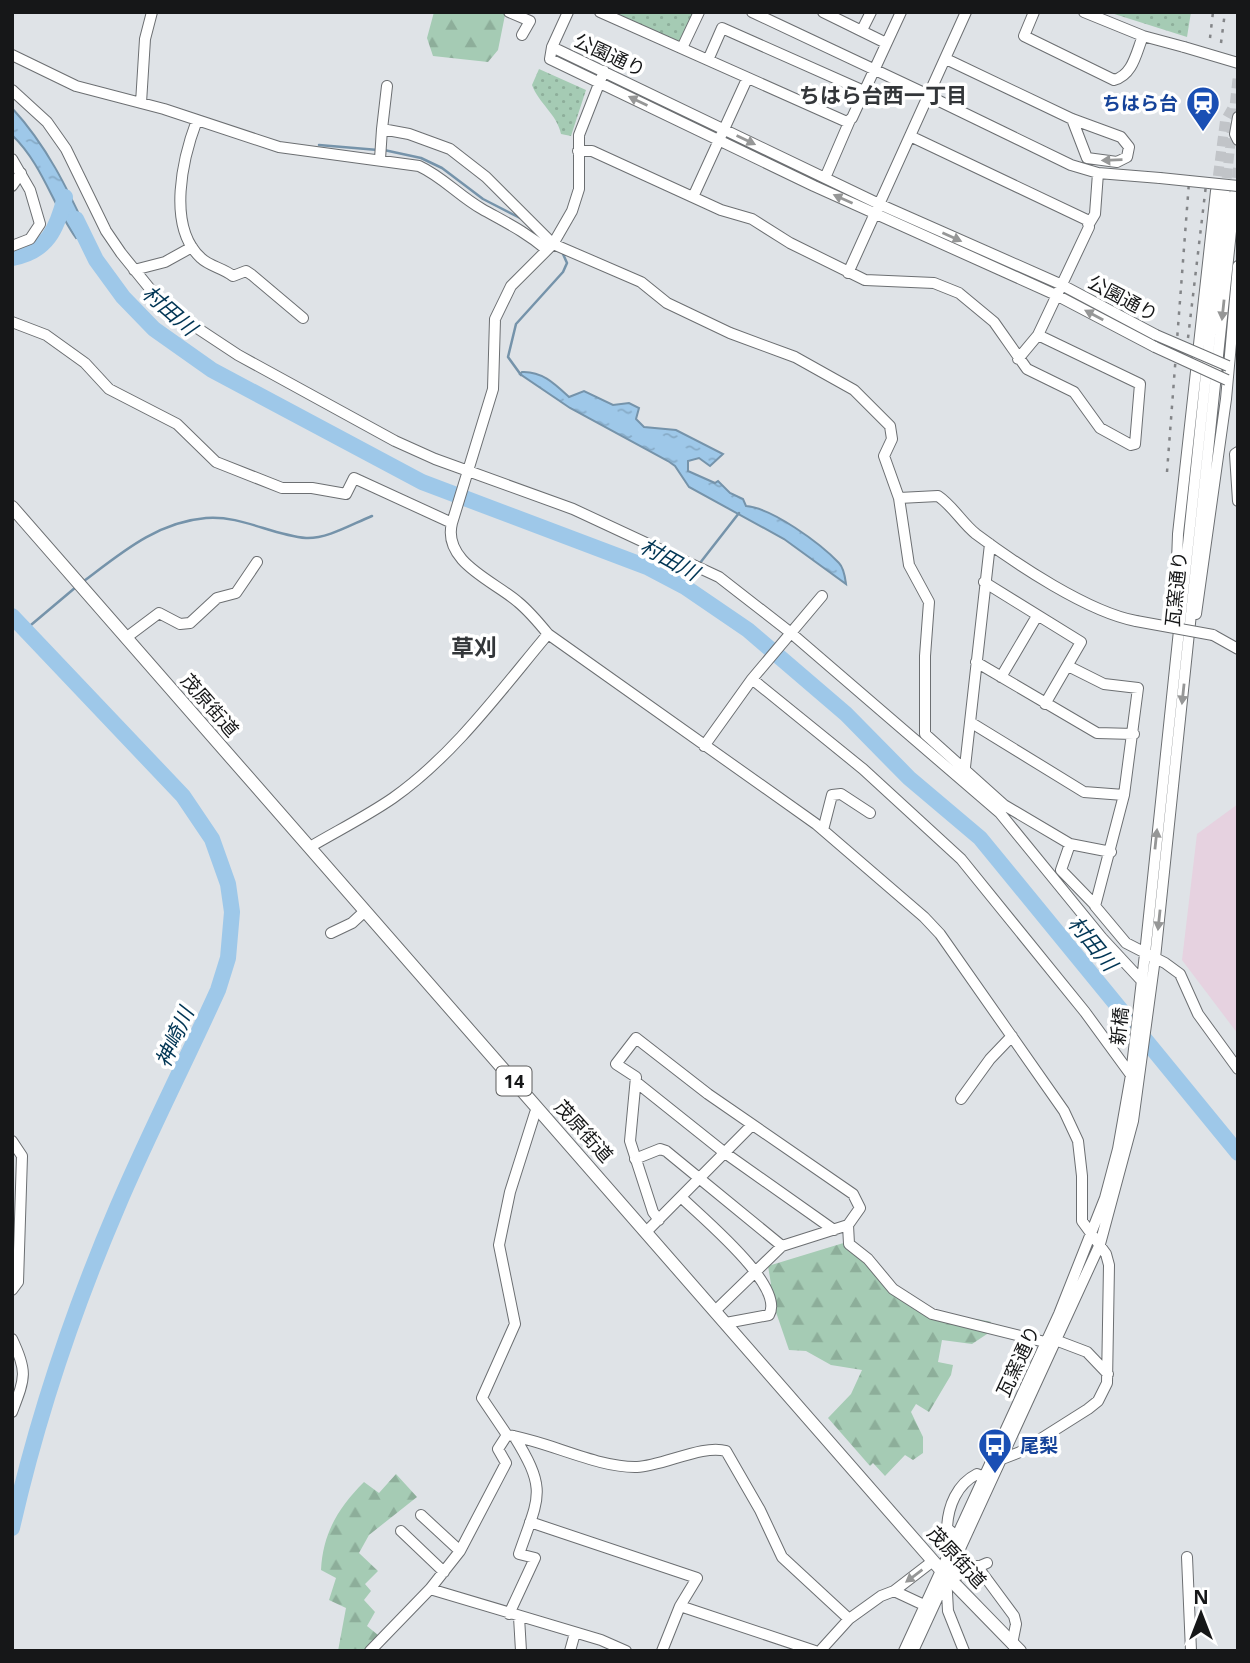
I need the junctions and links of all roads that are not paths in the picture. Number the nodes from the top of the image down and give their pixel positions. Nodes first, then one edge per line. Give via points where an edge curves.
1 (152, 12) edge
2 (509, 12) edge
3 (568, 12) edge
4 (600, 12) edge
5 (699, 12) edge
6 (752, 12) edge
7 (823, 12) edge
8 (871, 12) edge
9 (901, 12) edge
10 (967, 12) edge
11 (1034, 12) edge
12 (1084, 12) edge
13 (862, 30) junction
14 (522, 35) dead end
15 (1143, 36) junction
16 (886, 43) junction
17 (552, 47) junction
18 (682, 48) junction
19 (12, 55) edge
20 (946, 59) junction
21 (708, 60) junction
22 (1238, 63) edge
23 (875, 69) junction
24 (604, 71) junction
25 (747, 79) junction
26 (599, 82) junction
27 (387, 86) dead end
28 (12, 90) edge
29 (864, 91) junction
30 (922, 92) dead end
31 (936, 99) dead end
32 (141, 103) junction
33 (1238, 117) edge
34 (1072, 119) junction
35 (197, 120) junction
36 (850, 120) junction
37 (382, 129) junction
38 (723, 129) junction
39 (911, 136) junction
40 (718, 140) junction
41 (1238, 140) edge
42 (578, 151) junction
43 (12, 159) edge
44 (380, 159) junction
45 (21, 173) junction
46 (1098, 173) junction
47 (825, 178) junction
48 (12, 186) edge
49 (1228, 191) edge
50 (693, 197) junction
51 (877, 209) junction
52 (1089, 224) junction
53 (12, 246) edge
54 (192, 247) junction
55 (550, 247) junction
56 (1238, 266) edge
57 (134, 270) junction
58 (849, 273) junction
59 (1058, 290) junction
60 (303, 318) dead end
61 (12, 322) edge
62 (1038, 334) junction
63 (1198, 354) junction
64 (1018, 359) junction
65 (1197, 366) junction
66 (1233, 369) edge
67 (1233, 382) edge
68 (1238, 452) edge
69 (467, 470) junction
70 (899, 498) junction
71 (1238, 501) edge
72 (12, 507) edge
73 (452, 523) junction
74 (990, 544) junction
75 (257, 562) dead end
76 (984, 582) junction
77 (822, 596) dead end
78 (1037, 616) junction
79 (1184, 625) junction
80 (791, 633) junction
81 (548, 634) junction
82 (127, 636) junction
83 (1238, 649) edge
84 (976, 662) junction
85 (1068, 666) junction
86 (1001, 677) junction
87 (752, 678) junction
88 (1045, 704) junction
89 (970, 722) junction
90 (1135, 734) junction
91 (704, 746) junction
92 (965, 767) junction
93 (1124, 795) junction
94 (870, 813) dead end
95 (823, 830) junction
96 (1070, 845) junction
97 (310, 847) junction
98 (1111, 852) junction
99 (1095, 905) junction
100 (365, 911) junction
101 (331, 933) dead end
102 (1150, 956) junction
103 (1141, 980) junction
104 (1150, 989) joint
105 (1012, 1036) junction
106 (1238, 1069) edge
107 (1136, 1077) junction
108 (636, 1082) junction
109 (961, 1099) dead end
110 (539, 1110) junction
111 (752, 1125) junction
112 (12, 1140) edge
113 (725, 1153) junction
114 (635, 1159) junction
115 (698, 1180) junction
116 (681, 1198) junction
117 (659, 1220) junction
118 (848, 1225) junction
119 (834, 1230) junction
120 (648, 1231) junction
121 (1096, 1240) junction
122 (782, 1246) junction
123 (756, 1271) junction
124 (12, 1290) edge
125 (716, 1310) junction
126 (726, 1322) junction
127 (12, 1339) edge
128 (1058, 1341) junction
129 (1045, 1342) junction
130 (1108, 1374) junction
131 (12, 1412) edge
132 (510, 1435) junction
133 (1002, 1459) junction
134 (984, 1477) junction
135 (421, 1515) dead end
136 (530, 1522) junction
137 (401, 1531) dead end
138 (955, 1535) junction
139 (460, 1551) junction
140 (1187, 1557) dead end
141 (940, 1568) junction
142 (444, 1572) junction
143 (430, 1589) junction
144 (894, 1591) junction
145 (924, 1605) junction
146 (680, 1606) junction
147 (514, 1615) junction
148 (849, 1619) junction
149 (575, 1633) junction
150 (1016, 1647) edge
151 (370, 1651) edge
152 (521, 1651) edge
153 (570, 1651) edge
154 (626, 1651) edge
155 (662, 1651) edge
156 (818, 1651) edge
157 (904, 1651) edge
158 (913, 1651) edge
159 (964, 1651) edge
160 (1191, 1651) edge

1 - 32 street via 145,39
2 - 14 street via 530,21
3 - 17 street
4 - 18 street
5 - 18 street
6 - 23 street
7 - 13 street
8 - 13 street
9 - 16 street
10 - 20 street
11 - 15 street via 1024,36 1114,80 1130,69
12 - 15 street
13 - 16 street
15 - 22 street, bridge
16 - 23 street
17 - 24 street, 公園通り
17 - 26 street, 公園通り via 551,59
18 - 21 street
19 - 32 street via 76,86
20 - 34 street
20 - 39 street
21 - 25 street
21 - 29 street via 722,28
23 - 29 street
23 - 30 street
24 - 26 street
24 - 38 street, 公園通り
25 - 36 street via 843,121
25 - 38 street
40 -> 26 street, 公園通り
26 - 42 street via 582,125
27 - 37 street
28 - 57 street via 47,122 66,149 106,231
29 - 36 street
31 - 46 street via 1071,165
32 - 35 street
33 - 41 street
34 -> 34 street via 1127,141 1127,157 1117,162 1087,158
35 - 44 street via 308,153
35 - 54 street via 184,154 180,208
36 - 47 street
37 - 44 street
37 - 55 street via 450,149 485,177
38 - 40 street
38 -> 47 street, 公園通り
39 - 51 street
39 - 52 street via 1084,217
40 - 50 street
51 -> 40 street, 公園通り
42 - 50 street via 592,151
42 - 55 street via 579,189 572,211
43 - 45 street
44 - 55 street via 419,166 439,176 467,199
45 - 48 street
45 - 53 street via 40,223 30,239
46 - 49 street, bridge via 1160,178
46 - 52 street via 1095,214
47 - 51 street, 公園通り
49 - 63 street
49 - 79 street, 瓦窯通り
50 - 58 street via 752,219
51 - 58 street
51 - 59 street, 公園通り
52 - 59 street
54 - 57 street via 165,262
54 - 60 street via 202,260 218,264 233,276 246,271
55 - 69 street via 516,279 499,306 492,334 495,379
55 - 70 street via 641,282 667,303 795,357 854,390 890,426 892,439 884,456
56 -> 66 street
57 - 69 street via 182,318 238,355 395,441
58 - 64 street via 865,280 934,282 959,293 994,322
59 - 62 street
59 - 63 street, 公園通り, bridge
65 -> 59 street, 公園通り, bridge via 1154,347
61 - 73 street via 46,335 85,363 106,387 177,424 211,459 234,471 282,488 346,494 354,478
62 - 64 street
62 - 64 street via 1140,384 1135,444 1100,428 1074,392 1027,369
63 - 65 street, bridge
63 - 66 street, 公園通り, bridge
65 - 67 street, 公園通り, bridge
65 - 79 street via 1178,534 1175,608
66 - 67 street
67 - 79 street via 1198,610
68 - 71 street
69 - 73 street
69 - 80 street via 573,509 719,576
70 - 74 street via 938,496
70 - 92 street via 909,565 929,603 925,734
72 - 82 main road, 茂原街道 / 14
73 - 81 street via 450,539 455,551 519,602
74 - 76 street
74 - 83 street, bridge via 1110,616 1213,635
75 - 82 street via 236,593 217,598 190,623 180,624 159,613
76 - 78 street
76 - 84 street
77 - 80 street
78 - 85 street via 1081,642
78 - 86 street
79 - 102 street, 瓦窯通り
80 - 87 street
80 - 103 street via 1000,813
81 - 91 street
81 - 97 street via 436,760 394,797
82 - 97 main road, 茂原街道 / 14
84 - 86 street
84 - 89 street
85 - 88 street
85 - 90 street via 1104,684 1138,688
86 - 88 street
87 - 91 street
87 - 107 street via 863,769 961,859
88 - 90 street via 1097,733
89 - 92 street
89 - 93 street via 1084,792
90 - 93 street
91 - 95 street
92 - 96 street via 1004,806
93 - 98 street
94 - 95 street via 841,794 832,795
95 - 105 street via 940,934
96 - 98 street
96 - 99 street via 1061,870
97 - 100 main road, 茂原街道 / 14
98 - 99 street
99 - 102 street via 1114,932
100 - 101 street
100 - 110 main road, 茂原街道 / 14
102 - 103 street, 瓦窯通り
102 - 104 street, 瓦窯通り
102 - 106 street via 1180,974 1198,1014
103 - 107 street, 新橋
104 - 107 street, 新橋
105 - 109 street
105 - 121 street via 1072,1125 1081,1154 1082,1222
107 - 121 street, 瓦窯通り via 1121,1173
108 - 111 street via 636,1077 616,1064 636,1038
108 - 113 street
108 - 114 street via 631,1141
110 - 120 main road, 茂原街道 / 14
110 - 132 street via 510,1192 499,1245 515,1324 482,1398
111 - 113 street
111 - 118 street via 853,1194 860,1208
112 - 124 street via 22,1156 18,1282
113 - 115 street
113 - 119 street
114 - 115 street via 660,1149
114 - 117 street
115 - 116 street
115 - 122 street
116 - 117 street
116 - 123 street
117 - 120 street
118 - 119 street
118 - 129 street via 849,1244 917,1307 949,1321
119 - 122 street
120 - 125 main road, 茂原街道 / 14
121 - 128 street, 瓦窯通り
121 - 129 street, 瓦窯通り
121 - 130 street via 1108,1265
122 - 123 street
123 - 125 street
123 - 126 street via 772,1310 764,1318
125 - 126 main road, 茂原街道 / 14
126 - 141 main road, 茂原街道 / 14
127 - 131 street via 25,1376
128 - 130 street via 1087,1352
128 - 133 street, 瓦窯通り
129 - 134 street, 瓦窯通り
130 - 133 street via 1098,1401
132 - 136 street via 530,1462 539,1498
132 - 139 street via 498,1449 506,1463
132 - 148 street via 624,1466 657,1465 714,1449 726,1451 782,1557
133 - 141 street, 瓦窯通り
134 - 138 street, 瓦窯通り
134 - 138 street via 970,1477 954,1497 947,1528
135 - 139 street
136 - 146 street via 697,1578
136 - 147 street via 519,1554 536,1558
137 - 142 street
138 - 141 street, 瓦窯通り
139 - 142 street
140 - 160 street
141 -> 144 street
141 - 145 street, 瓦窯通り
141 - 150 main road, 茂原街道 / 14
141 - 150 street via 960,1575 982,1564 1014,1616
141 - 158 street, 瓦窯通り
141 - 159 street via 948,1611
142 - 143 street
143 - 147 street
143 - 151 street
144 - 145 street
144 - 148 street
145 - 157 street, 瓦窯通り
146 - 155 street
146 - 156 street
147 - 149 street
147 - 152 street
148 - 156 street
149 - 153 street
149 - 154 street

